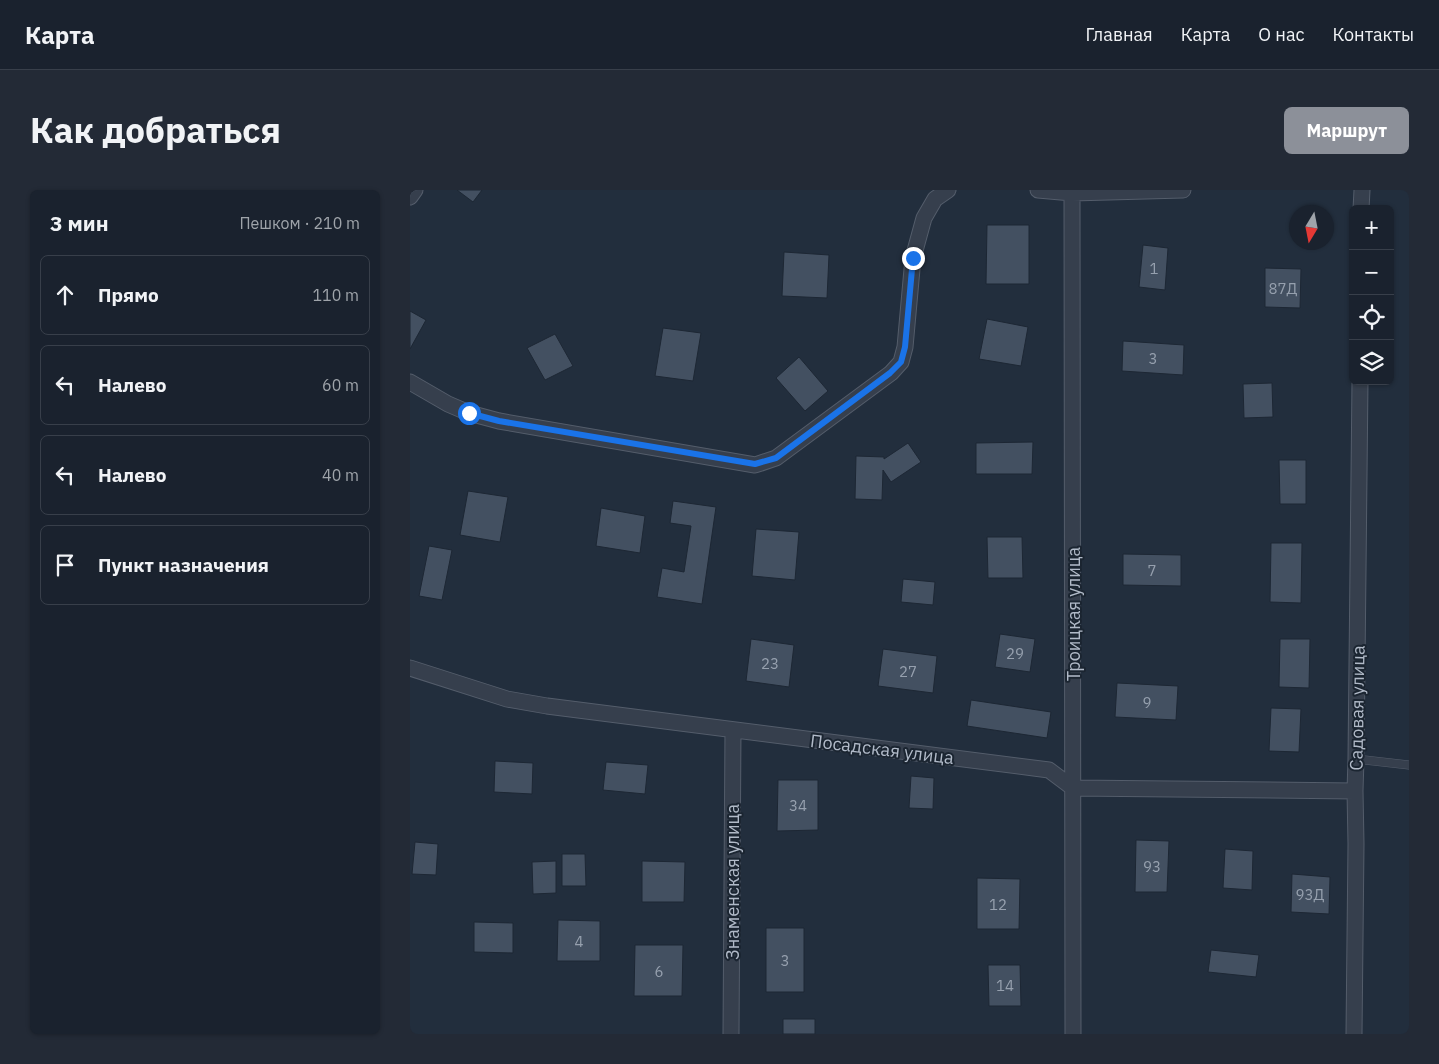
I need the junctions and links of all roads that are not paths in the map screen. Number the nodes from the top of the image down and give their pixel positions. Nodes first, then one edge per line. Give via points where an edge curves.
1 (415, 190) edge
2 (948, 190) edge
3 (1038, 190) edge
4 (1183, 190) edge
5 (1362, 190) edge
6 (1072, 193) junction
7 (410, 197) edge
8 (1361, 205) edge
9 (410, 382) edge
10 (1360, 385) edge
11 (410, 668) edge
12 (733, 730) junction
13 (1356, 759) junction
14 (1409, 765) edge
15 (1073, 788) junction
16 (1355, 791) junction
17 (731, 1034) edge
18 (1073, 1034) edge
19 (1354, 1034) edge

1 - 7 street
2 - 9 street via 935,199 924,218 913,258 901,362 776,458 755,464 499,421 448,404
3 - 6 street
4 - 6 street
5 - 8 street
6 - 15 street, Троицкая улица
10 - 13 street, Садовая улица
11 - 12 street, Посадская улица via 507,699
12 - 15 street, Посадская улица via 1049,770
12 - 17 street, Знаменская улица
13 - 14 lane
13 - 16 street, Садовая улица
15 - 16 street
15 - 18 street, Троицкая улица
16 - 19 street, Садовая улица

